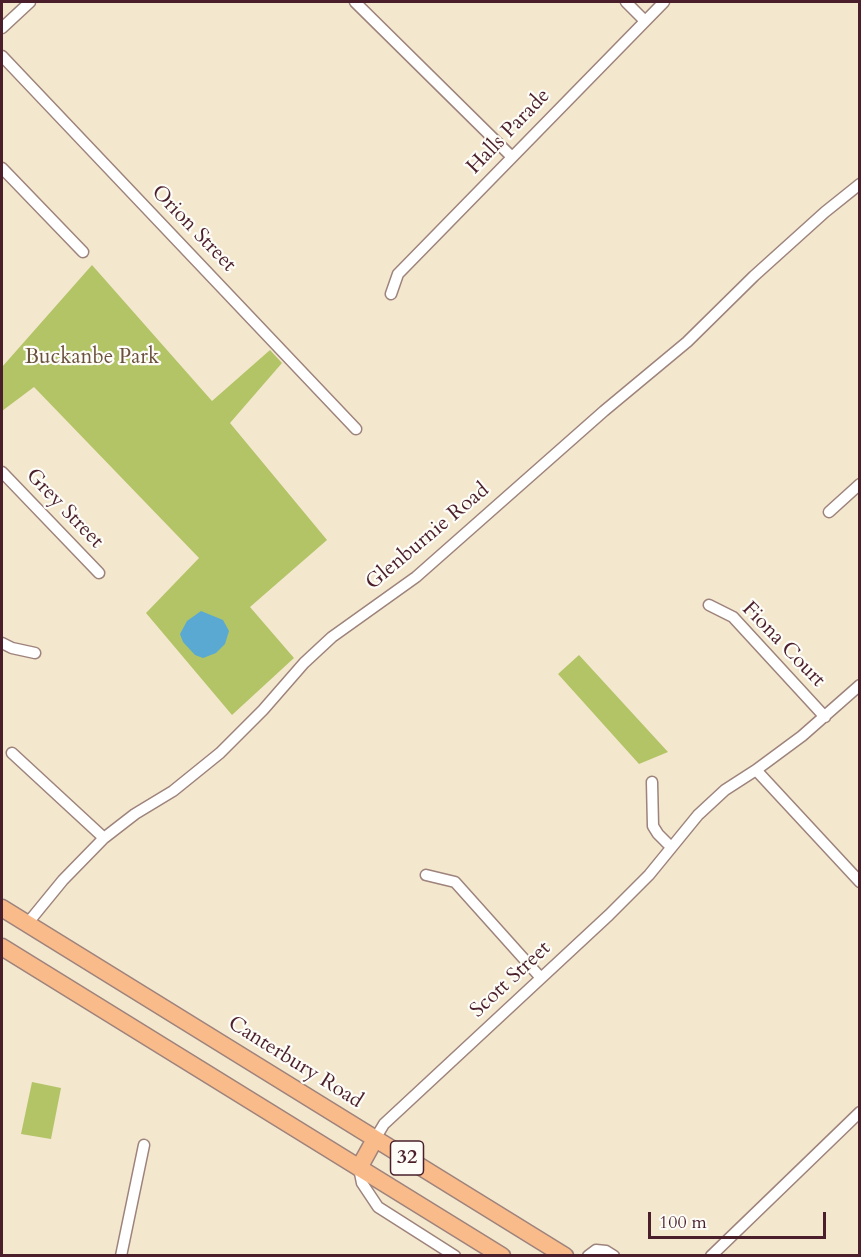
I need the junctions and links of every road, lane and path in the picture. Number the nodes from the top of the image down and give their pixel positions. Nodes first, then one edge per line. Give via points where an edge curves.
1 (30, 2) edge
2 (355, 2) edge
3 (626, 2) edge
4 (664, 2) edge
5 (644, 20) junction
6 (2, 28) edge
7 (2, 56) edge
8 (512, 157) junction
9 (2, 168) edge
10 (860, 184) edge
11 (83, 252) dead end
12 (391, 294) dead end
13 (356, 429) dead end
14 (2, 472) edge
15 (860, 484) edge
16 (829, 512) dead end
17 (99, 573) dead end
18 (710, 605) dead end
19 (2, 644) edge
20 (35, 653) dead end
21 (860, 685) edge
22 (825, 717) junction
23 (12, 753) dead end
24 (756, 770) junction
25 (652, 782) dead end
26 (104, 838) junction
27 (671, 847) junction
28 (426, 875) dead end
29 (860, 882) edge
30 (2, 908) edge
31 (27, 924) junction
32 (2, 947) edge
33 (541, 978) junction
34 (860, 1112) edge
35 (375, 1139) junction
36 (144, 1146) dead end
37 (359, 1168) junction
38 (122, 1256) edge
39 (455, 1256) edge
40 (502, 1256) edge
41 (565, 1256) edge
42 (588, 1256) edge
43 (614, 1256) edge
44 (711, 1256) edge

1 - 6 street
2 - 8 street
3 - 5 street
4 - 5 street, Halls Parade
5 - 8 street, Halls Parade
7 - 13 street, Orion Street
8 - 12 street, Halls Parade via 398,274
9 - 11 street
10 - 26 street, Glenburnie Road via 754,276 687,342 416,577 332,637 220,753
14 - 17 street, Grey Street
15 - 16 street
18 - 22 street, Fiona Court via 733,617
19 - 20 street
21 - 22 street, Scott Street
22 - 24 street, Scott Street
23 - 26 street
24 - 27 street, Scott Street via 725,790
24 - 29 street
25 - 27 street via 653,826
26 - 31 street, Glenburnie Road
27 - 33 street, Scott Street via 641,883
28 - 33 street via 455,882
30 - 31 main road, Canterbury Road / 32
31 - 35 main road, Canterbury Road / 32
32 - 37 main road, 32
33 - 35 street, Scott Street via 384,1124
34 - 44 street
35 - 37 main road
35 - 41 main road, Canterbury Road / 32
36 - 38 street
37 - 39 street via 362,1183 378,1207
37 - 40 main road, 32
42 - 43 street via 596,1250

